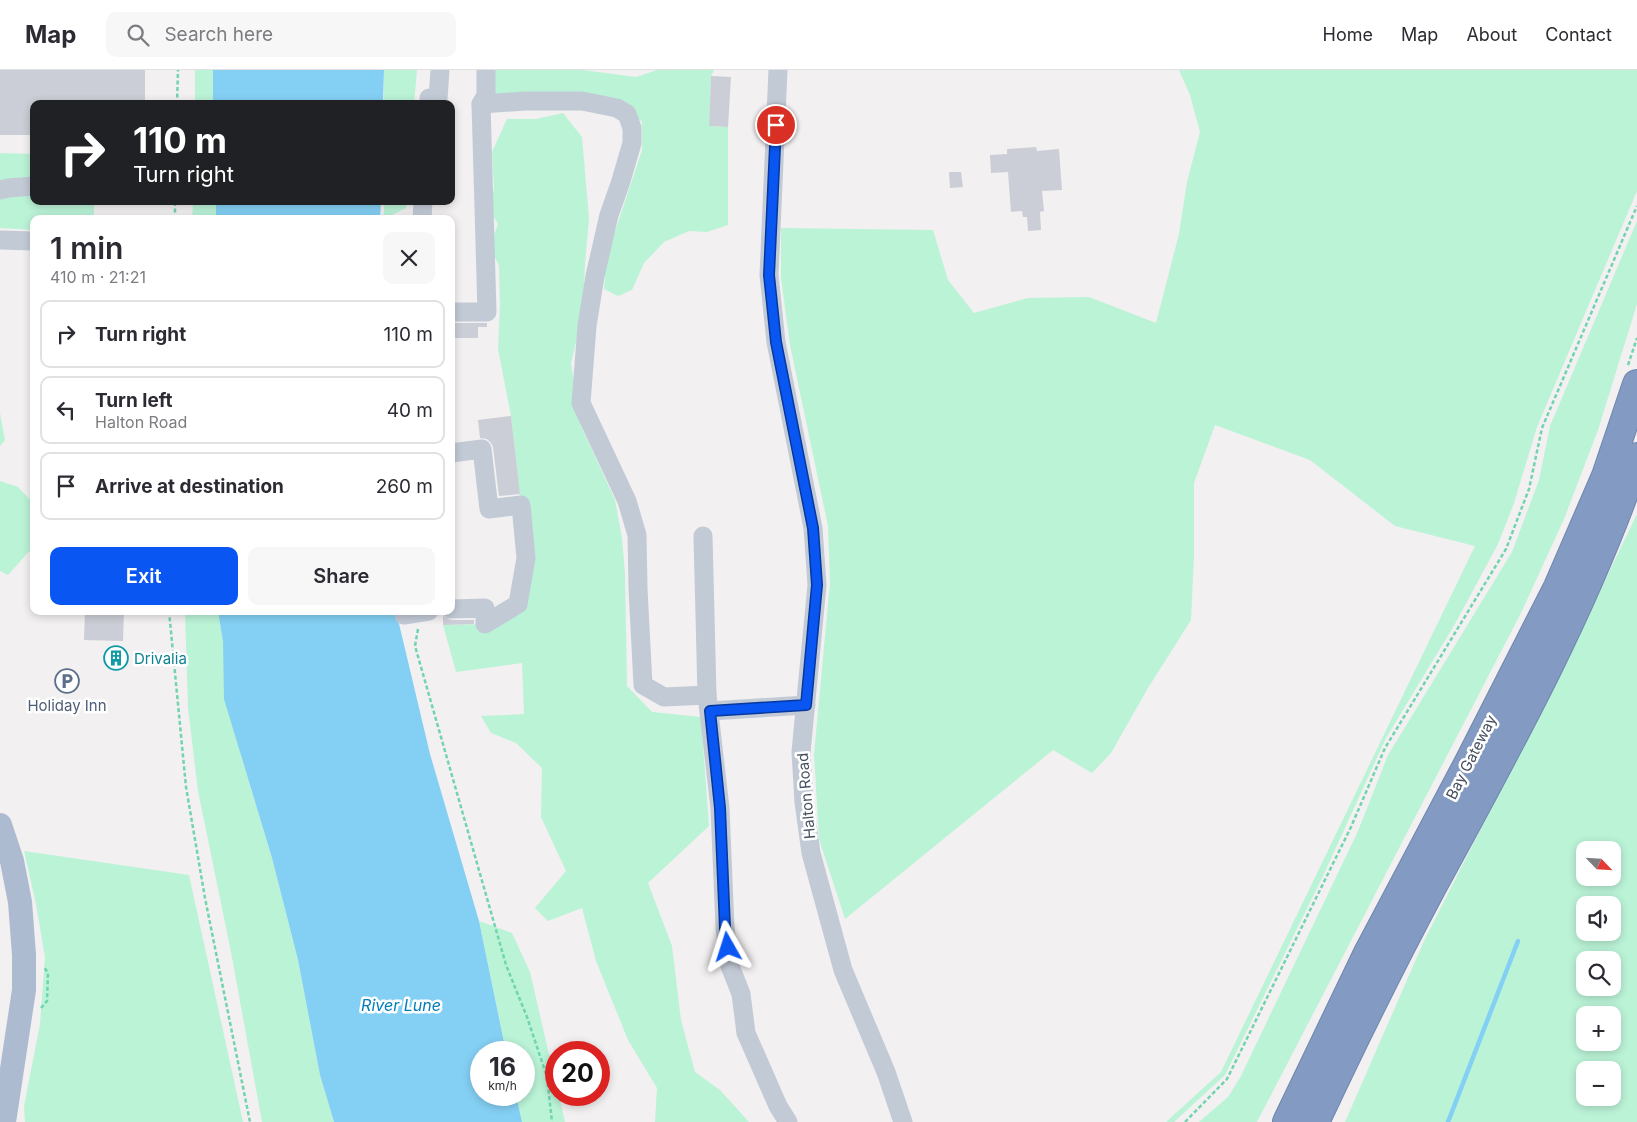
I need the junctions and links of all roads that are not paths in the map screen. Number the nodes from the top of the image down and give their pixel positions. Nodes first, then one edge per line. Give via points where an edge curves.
1 (440, 70) edge
2 (486, 70) edge
3 (778, 70) edge
4 (429, 100) edge
5 (481, 104) junction
6 (30, 186) edge
7 (0, 190) edge
8 (0, 240) edge
9 (30, 241) edge
10 (455, 312) edge
11 (1637, 384) edge
12 (455, 452) edge
13 (1637, 458) edge
14 (703, 536) dead end
15 (455, 609) edge
16 (709, 703) junction
17 (806, 705) junction
18 (0, 825) edge
19 (1414, 922) junction
20 (1318, 1056) junction
21 (4, 1122) edge
22 (788, 1122) edge
23 (903, 1122) edge
24 (1280, 1122) edge
25 (1287, 1122) edge
26 (1315, 1122) edge
27 (1328, 1122) edge

1 - 4 street via 438,99
2 - 5 street via 486,95
3 - 17 street, Halton Road via 769,275 776,342 813,528 817,585
5 - 10 street via 487,312
5 - 16 street via 582,101 617,108 627,114 632,128 632,143 609,214 595,276 587,326 582,403 627,502 637,535 643,685 664,698
6 - 7 street
8 - 9 street
11 - 20 highway, Bay Gateway via 1606,476 1558,587
12 - 15 street via 482,449 489,509 521,505 526,558 518,604 485,624 485,608
13 - 19 highway, Bay Gateway via 1580,601
14 - 16 street
16 - 17 street
16 - 22 street via 720,808 725,928 730,966 741,994 746,1033
17 - 23 street, Halton Road via 801,760 811,853 843,970 886,1072
18 - 21 main road via 12,861 24,955 23,997
19 - 26 highway, Bay Gateway
19 - 27 highway
20 - 24 highway
20 - 25 highway, Bay Gateway

